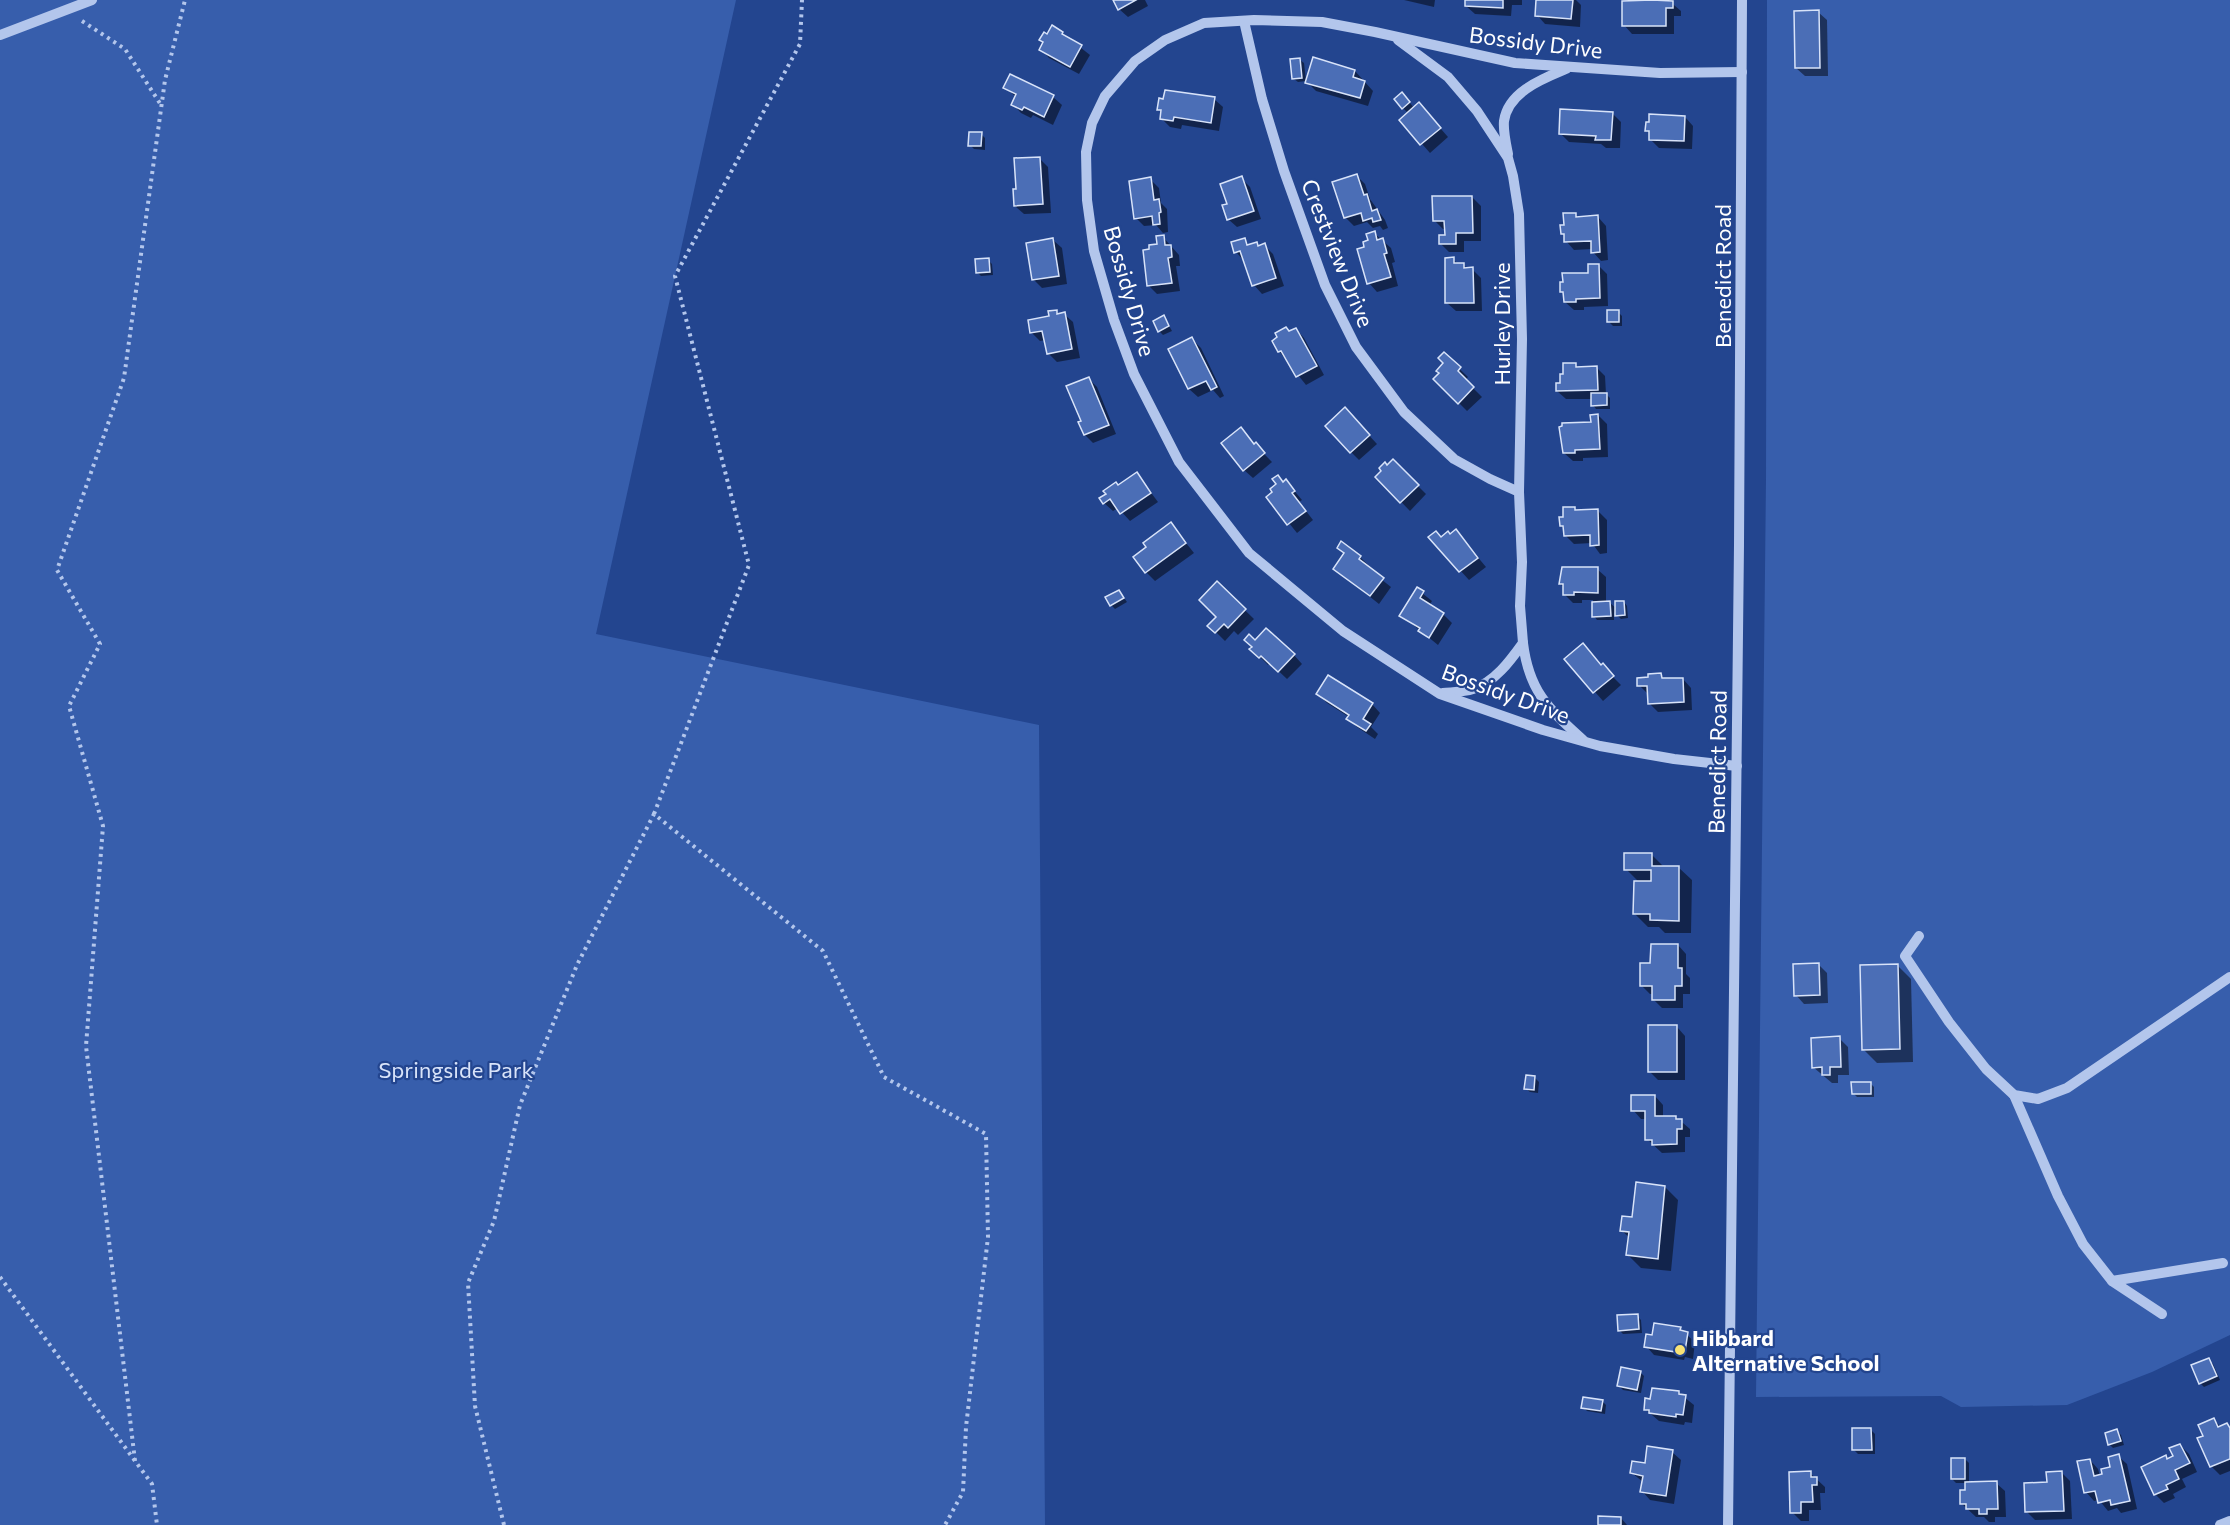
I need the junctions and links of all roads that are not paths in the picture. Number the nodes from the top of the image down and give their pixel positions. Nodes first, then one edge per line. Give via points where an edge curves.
1 (92, 0) edge
2 (1742, 0) edge
3 (1244, 21) junction
4 (0, 35) edge
5 (1392, 36) junction
6 (1568, 68) junction
7 (1742, 72) junction
8 (1508, 158) junction
9 (1519, 492) junction
10 (1523, 644) junction
11 (1440, 694) junction
12 (1586, 742) junction
13 (1737, 766) junction
14 (1919, 936) dead end
15 (2230, 977) edge
16 (2014, 1095) junction
17 (2223, 1263) dead end
18 (2112, 1281) junction
19 (2162, 1314) dead end
20 (2230, 1521) edge
21 (1728, 1525) edge
22 (2220, 1525) edge

1 - 4 street
2 - 7 street, Benedict Road
3 - 5 street, Bossidy Drive via 1322,22
3 - 9 street, Crestview Drive via 1284,171 1325,285 1356,347 1404,412 1454,459
3 - 11 street, Bossidy Drive via 1204,23 1165,40 1136,61 1105,96 1092,123 1086,152 1087,200 1106,291 1134,374 1179,462 1249,553 1343,631
5 - 6 street, Bossidy Drive via 1515,63
5 - 8 street, Hurley Drive via 1448,76
6 - 7 street, Bossidy Drive via 1660,74
6 - 8 street, Hurley Drive via 1534,82 1509,105 1504,122
7 - 13 street, Benedict Road
8 - 9 street, Hurley Drive via 1519,214
9 - 10 street
10 - 11 street via 1490,680 1473,689
10 - 12 street via 1530,676 1549,710
11 - 12 street, Bossidy Drive
12 - 13 street, Bossidy Drive
13 - 21 street, Benedict Road
14 - 16 street via 1905,956 1986,1070
15 - 16 street via 2067,1088 2038,1099
16 - 18 street via 2083,1245
17 - 18 street
18 - 19 street
20 - 22 street

